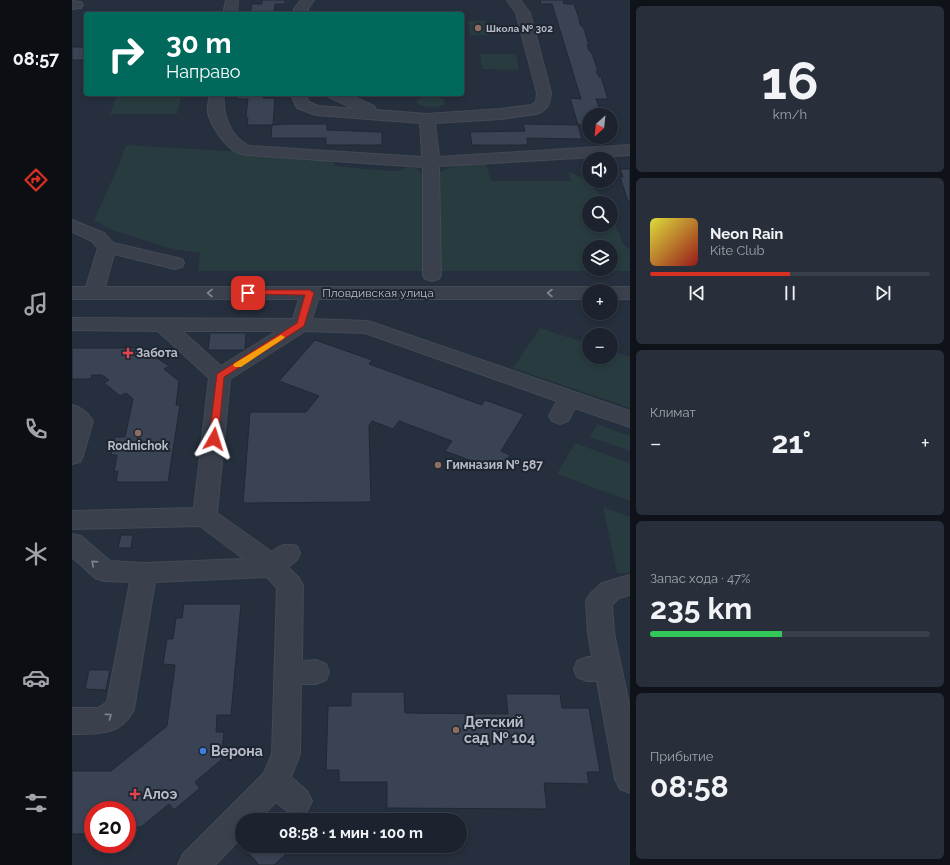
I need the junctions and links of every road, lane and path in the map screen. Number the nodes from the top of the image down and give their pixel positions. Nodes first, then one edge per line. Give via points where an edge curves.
1 (232, 0) edge
2 (308, 0) edge
3 (513, 0) edge
4 (230, 12) edge
5 (301, 12) edge
6 (217, 96) edge
7 (299, 96) edge
8 (339, 96) edge
9 (389, 117) junction
10 (427, 119) junction
11 (630, 150) edge
12 (430, 162) junction
13 (72, 225) edge
14 (107, 247) junction
15 (176, 263) dead end
16 (432, 274) dead end
17 (72, 293) edge
18 (94, 293) junction
19 (310, 293) junction
20 (582, 293) edge
21 (618, 293) edge
22 (630, 293) edge
23 (72, 324) edge
24 (164, 325) junction
25 (301, 325) junction
26 (220, 376) junction
27 (72, 412) edge
28 (630, 419) edge
29 (72, 456) edge
30 (206, 517) junction
31 (72, 520) edge
32 (72, 543) edge
33 (280, 560) junction
34 (144, 573) junction
35 (630, 585) edge
36 (316, 672) dead end
37 (289, 673) junction
38 (72, 721) edge
39 (630, 779) edge
40 (276, 782) junction
41 (297, 801) dead end
42 (194, 865) edge

1 - 4 street
2 - 5 street via 301,8
3 - 10 street via 523,13 538,67 545,98 541,106 501,114
6 - 12 street via 217,117 230,137 245,150 393,162
7 - 9 street via 302,105 310,109
8 - 9 street
9 - 10 street
10 - 12 street
11 - 12 street
12 - 16 street
13 - 14 street via 98,237
14 - 15 street
14 - 18 street
17 - 18 street, Пловдивская улица
19 -> 18 street, Пловдивская улица
20 -> 19 street, Пловдивская улица
19 - 25 street
21 - 22 street
23 - 24 street
24 - 25 street
24 - 26 street
25 - 26 street
25 - 28 street via 367,327 565,407
26 - 30 street
27 - 29 street via 82,421
30 - 31 street
30 - 33 street
34 -> 32 street via 104,571
33 - 34 street via 258,568
33 - 37 street via 290,585
38 -> 34 street via 103,721 120,709
35 - 39 street via 610,590 599,601 602,633 598,669
36 - 37 street
37 - 40 street via 286,754
40 - 41 street
40 - 42 street

